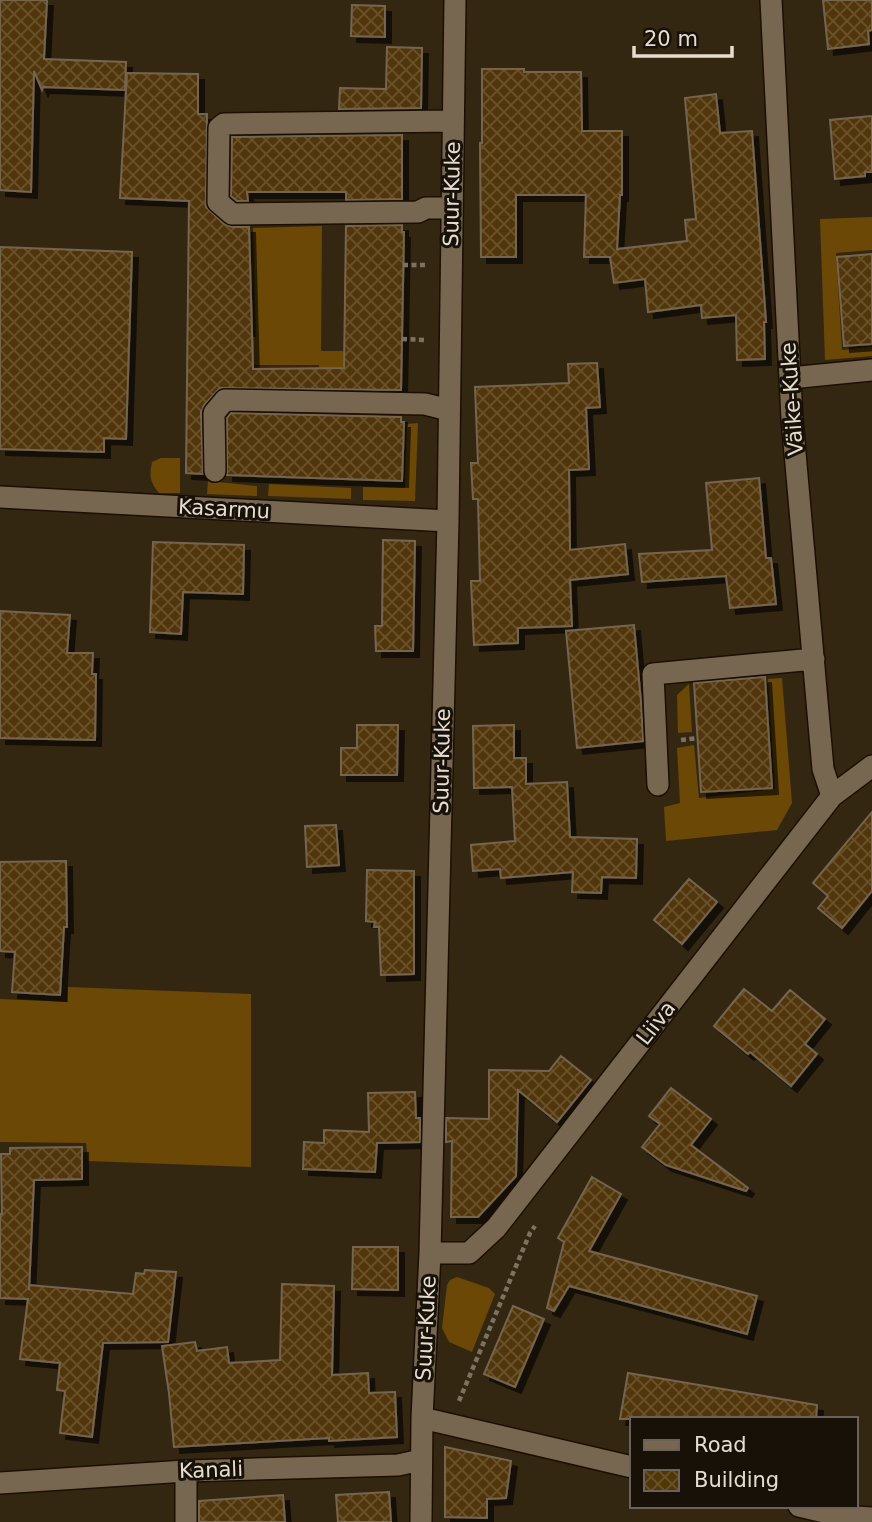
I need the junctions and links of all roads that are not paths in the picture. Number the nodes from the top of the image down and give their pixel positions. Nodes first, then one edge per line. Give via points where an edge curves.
1 (455, 0) edge
2 (771, 0) edge
3 (453, 121) junction
4 (452, 208) junction
5 (872, 370) edge
6 (790, 378) junction
7 (449, 410) junction
8 (215, 471) dead end
9 (0, 496) edge
10 (448, 521) junction
11 (814, 659) junction
12 (872, 766) edge
13 (658, 785) dead end
14 (832, 796) junction
15 (430, 1253) junction
16 (422, 1418) junction
17 (421, 1460) junction
18 (630, 1467) edge
19 (186, 1471) junction
20 (0, 1483) edge
21 (807, 1508) edge
22 (872, 1518) edge
23 (186, 1522) edge
24 (421, 1522) edge

1 - 3 street, Suur-Kuke
2 - 6 street, Väike-Kuke
3 - 4 street, Suur-Kuke
3 - 4 street via 224,124 219,128 218,202 232,214
4 - 7 street, Suur-Kuke
5 - 6 street
6 - 11 street, Väike-Kuke
7 - 8 street via 425,404 225,400 214,413
7 - 10 street, Suur-Kuke
9 - 10 street, Kasarmu
10 - 15 street, Suur-Kuke
11 - 13 street via 653,674
11 - 14 street, Väike-Kuke via 824,769
12 - 14 street, Liiva
14 - 15 street, Liiva via 496,1228 469,1253
15 - 16 street, Suur-Kuke
16 - 17 street, Suur-Kuke
16 - 18 street
17 - 19 street, Kanali via 398,1465
17 - 24 street, Suur-Kuke
19 - 20 street, Kanali
19 - 23 street
21 - 22 street

